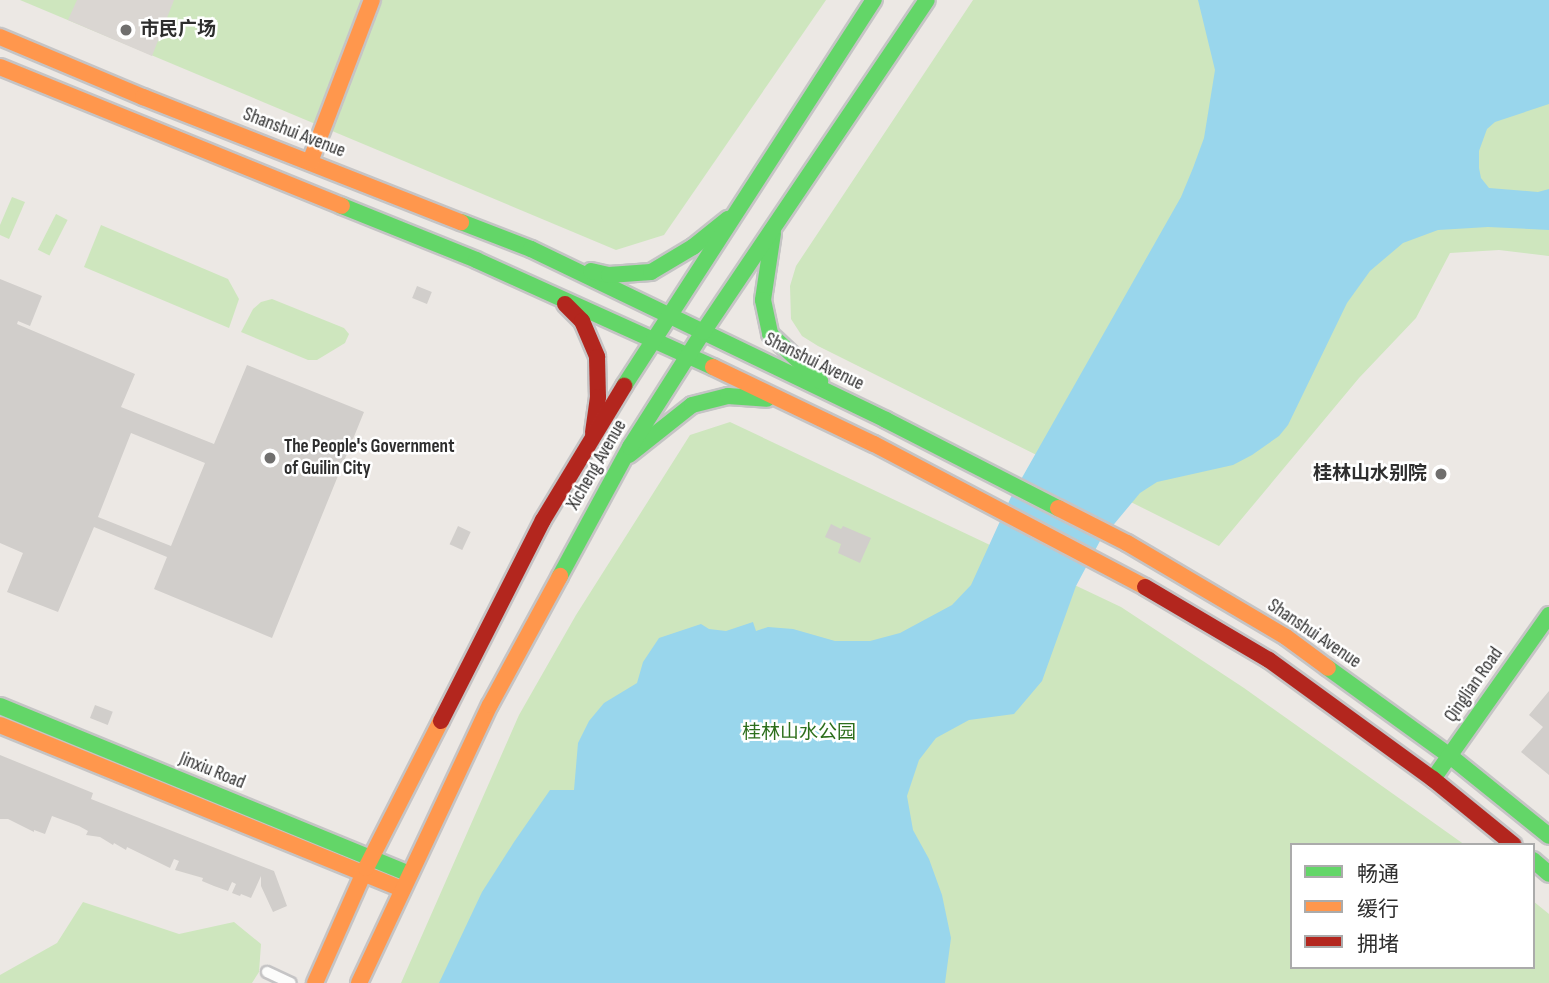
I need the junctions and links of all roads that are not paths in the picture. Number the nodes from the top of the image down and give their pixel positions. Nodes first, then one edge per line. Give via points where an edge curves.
1 (372, 0) edge
2 (874, 0) edge
3 (927, 0) edge
4 (0, 37) edge
5 (0, 67) edge
6 (310, 162) junction
7 (739, 210) junction
8 (776, 225) junction
9 (569, 267) junction
10 (557, 296) junction
11 (670, 316) junction
12 (703, 332) junction
13 (654, 340) junction
14 (688, 355) junction
15 (839, 397) junction
16 (800, 408) junction
17 (593, 434) junction
18 (623, 459) junction
19 (1549, 615) edge
20 (0, 706) edge
21 (0, 725) edge
22 (1450, 756) junction
23 (1433, 779) junction
24 (1549, 836) edge
25 (1512, 843) edge
26 (1535, 862) edge
27 (367, 866) junction
28 (408, 873) junction
29 (1549, 874) edge
30 (401, 889) junction
31 (267, 972) dead end
32 (291, 983) edge
33 (315, 983) edge
34 (359, 983) edge

1 - 6 main road
2 - 7 main road, Xicheng Avenue
3 - 8 main road, Xicheng Avenue
4 - 6 main road, Shanshui Avenue
5 - 10 main road
6 - 9 main road, Shanshui Avenue
7 - 9 main road via 652,272 609,275
7 - 11 main road, Xicheng Avenue
8 - 12 main road, Xicheng Avenue
8 - 15 main road via 766,257 762,300 770,334
9 - 11 main road, Shanshui Avenue
10 - 13 main road
10 - 17 main road via 582,321 597,357
11 - 12 main road, Shanshui Avenue
11 - 13 main road, Xicheng Avenue
12 - 14 main road, Xicheng Avenue
12 - 15 main road, Shanshui Avenue
13 - 14 main road
13 - 17 main road, Xicheng Avenue
14 - 16 main road
14 - 18 main road, Xicheng Avenue
15 - 22 main road, Shanshui Avenue via 1150,556 1286,637
16 - 18 main road via 758,397 716,397 692,405
16 - 23 main road via 1113,568 1269,660
17 - 27 main road, Xicheng Avenue via 460,677
18 - 28 main road, Xicheng Avenue via 490,705
19 - 22 main road, Qinglian Road
20 - 27 main road, Jinxiu Road
21 - 27 main road, Jinxiu Road
22 - 23 main road, Qinglian Road
22 - 24 main road, Shanshui Avenue
23 - 25 main road
26 - 29 main road
27 - 28 main road, Jinxiu Road
27 - 30 main road, Jinxiu Road
27 - 33 main road, Xicheng Avenue
28 - 30 main road, Xicheng Avenue
30 - 34 main road, Xicheng Avenue
31 - 32 street

